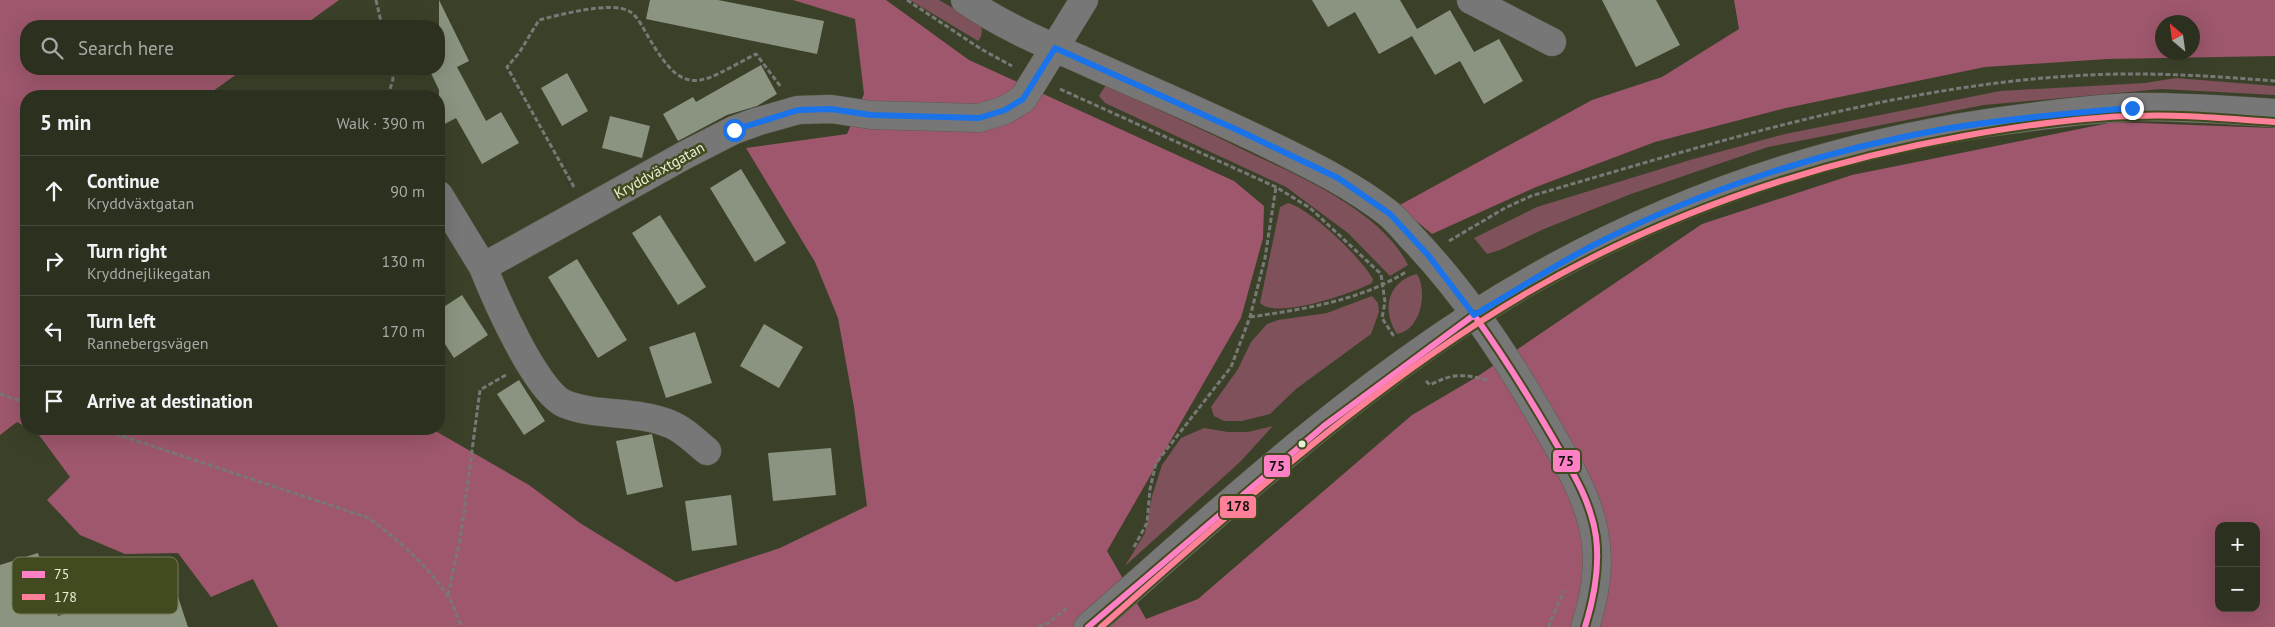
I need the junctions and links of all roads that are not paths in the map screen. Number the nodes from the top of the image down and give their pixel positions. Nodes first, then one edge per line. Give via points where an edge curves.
1 (965, 0) edge
2 (1084, 0) edge
3 (1472, 0) edge
4 (1552, 42) dead end
5 (1055, 48) junction
6 (2275, 113) edge
7 (445, 206) edge
8 (483, 267) junction
9 (1474, 315) junction
10 (707, 450) dead end
11 (1088, 627) edge
12 (1585, 627) edge

1 - 5 street
2 - 5 street, Kryddväxtgatan
3 - 4 street
5 - 8 street, Kryddväxtgatan via 1023,99 1005,110 979,118 798,110 734,130
5 - 9 street via 1338,178 1390,214 1428,255
6 - 9 street via 2132,108 2035,116 1890,140 1804,163 1681,206 1594,244
7 - 8 street
8 - 10 street via 529,362 548,391 564,404 650,417 672,424
9 - 11 street via 1410,359 1302,444
9 - 12 street via 1541,417 1579,483 1594,522 1597,572 1594,598

